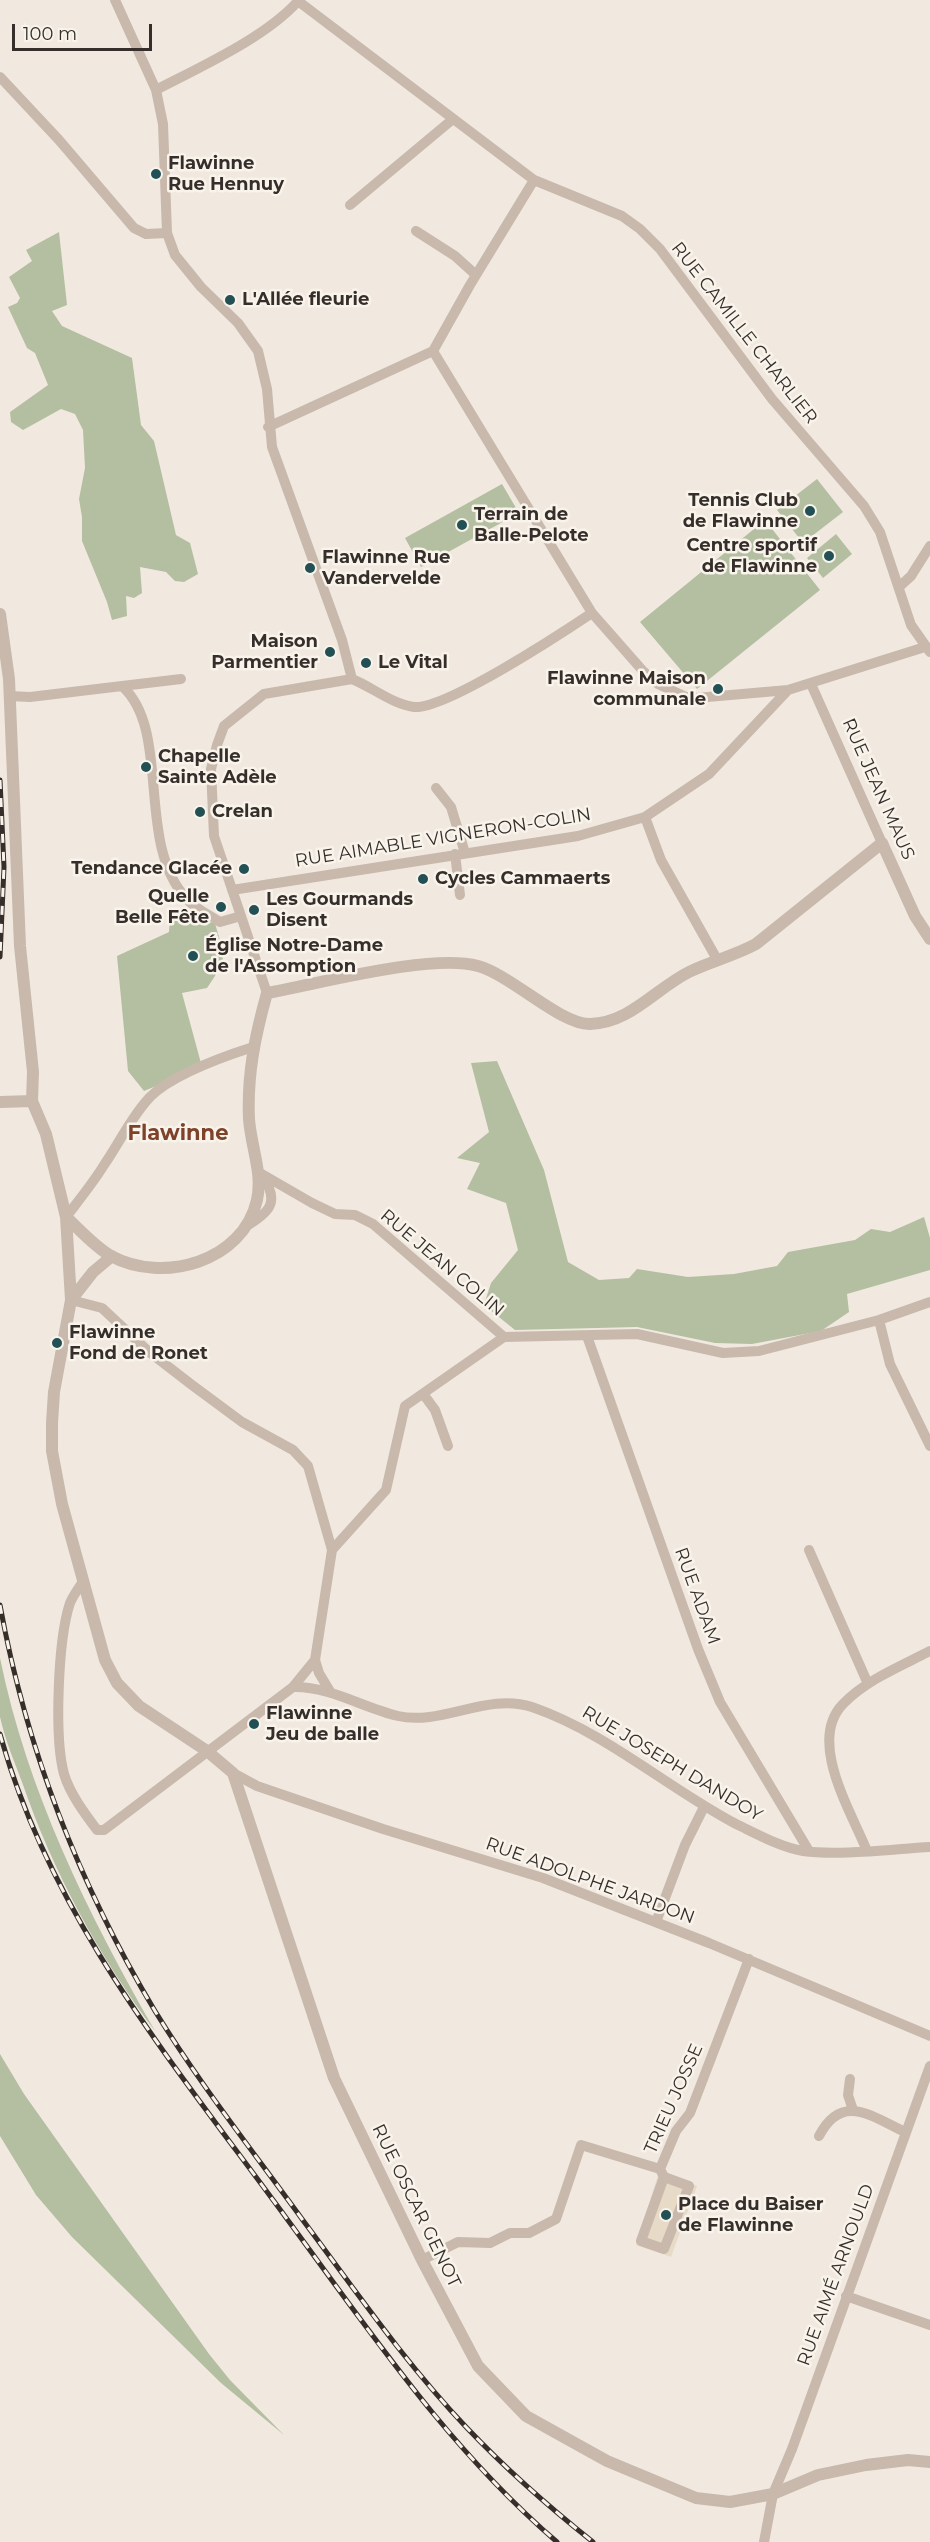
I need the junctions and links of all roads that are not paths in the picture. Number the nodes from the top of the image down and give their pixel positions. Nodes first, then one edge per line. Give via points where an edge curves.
1 (115, 0) edge
2 (299, 1) edge
3 (0, 77) edge
4 (156, 90) junction
5 (453, 119) junction
6 (534, 180) junction
7 (350, 205) dead end
8 (416, 231) dead end
9 (167, 233) junction
10 (476, 275) junction
11 (433, 351) junction
12 (268, 428) junction
13 (930, 546) edge
14 (899, 587) junction
15 (592, 613) junction
16 (0, 614) edge
17 (928, 649) edge
18 (352, 678) junction
19 (180, 679) dead end
20 (811, 684) junction
21 (122, 686) junction
22 (788, 690) junction
23 (9, 696) junction
24 (436, 788) dead end
25 (645, 817) junction
26 (882, 843) junction
27 (460, 853) junction
28 (232, 890) junction
29 (460, 895) dead end
30 (241, 915) junction
31 (930, 939) edge
32 (717, 960) junction
33 (267, 993) junction
34 (253, 1047) junction
35 (32, 1101) junction
36 (0, 1102) edge
37 (260, 1173) junction
38 (66, 1217) junction
39 (112, 1256) junction
40 (71, 1300) junction
41 (930, 1302) edge
42 (879, 1320) junction
43 (587, 1336) junction
44 (504, 1337) junction
45 (423, 1395) junction
46 (448, 1446) dead end
47 (930, 1446) edge
48 (332, 1550) junction
49 (809, 1550) dead end
50 (82, 1583) junction
51 (930, 1651) edge
52 (315, 1660) junction
53 (868, 1684) junction
54 (293, 1687) junction
55 (331, 1693) junction
56 (207, 1750) junction
57 (233, 1773) junction
58 (704, 1807) junction
59 (930, 1847) edge
60 (809, 1851) junction
61 (867, 1851) junction
62 (656, 1922) junction
63 (749, 1959) junction
64 (930, 2036) edge
65 (930, 2066) edge
66 (850, 2079) dead end
67 (853, 2110) junction
68 (905, 2132) junction
69 (819, 2136) dead end
70 (662, 2173) junction
71 (422, 2260) junction
72 (846, 2296) junction
73 (930, 2325) edge
74 (930, 2462) edge
75 (773, 2494) junction
76 (764, 2542) edge

1 - 4 street
2 - 4 street via 276,21 212,61
2 - 5 street, RUE CAMILLE CHARLIER
3 - 9 street via 134,228 146,234
4 - 9 street via 163,124
5 - 6 street, RUE CAMILLE CHARLIER
5 - 7 street
6 - 10 street
6 - 14 street, RUE CAMILLE CHARLIER via 622,216 660,249 772,399 864,506 880,532
8 - 10 street
9 - 12 street via 175,255 238,323 258,351 267,389
10 - 11 street
11 - 12 street
11 - 15 street
12 - 18 street via 279,471 342,640
13 - 14 street
14 - 17 street, RUE CAMILLE CHARLIER via 911,625
15 - 18 street via 471,687 432,704 416,707 397,702
15 - 22 street via 643,671 658,684 686,697
16 - 23 street
17 - 20 street
18 - 28 street via 264,694 224,726 211,769 211,815
19 - 21 street
20 - 22 street
20 - 26 street, RUE JEAN MAUS
21 - 23 street
21 - 30 street via 144,717 159,835 172,877 185,898 220,922
22 - 25 street, RUE AIMABLE VIGNERON-COLIN via 709,774
23 - 35 street via 20,946 33,1072
24 - 27 street via 451,807
25 - 27 street, RUE AIMABLE VIGNERON-COLIN via 578,836
25 - 32 street via 661,860
26 - 31 street, RUE JEAN MAUS via 915,916
26 - 32 street via 756,944 735,956
27 - 28 street, RUE AIMABLE VIGNERON-COLIN
27 - 29 street
28 - 30 street
30 - 33 street
32 - 33 street via 688,973 612,1022 591,1024 562,1015 492,971 461,963 423,964
33 - 34 street
34 - 37 street via 248,1083 249,1121
34 - 38 street via 193,1071 151,1096
35 - 36 street
35 - 38 street via 46,1134
37 - 39 street via 257,1202 245,1227 222,1251 197,1264 172,1269 143,1266
37 - 44 street, RUE JEAN COLIN via 335,1214 355,1215 373,1224
38 - 39 street
38 - 40 street
39 - 40 street
40 - 48 street via 102,1308 192,1385 242,1422 293,1450 308,1466
40 - 50 street via 54,1392 52,1451
41 - 42 street
42 - 43 street via 759,1352 723,1353 637,1334
42 - 47 street via 890,1364
43 - 44 street
43 - 60 street, RUE ADAM via 720,1702
44 - 45 street
45 - 46 street via 435,1410
45 - 48 street via 405,1406 386,1490
48 - 52 street
49 - 53 street
50 - 56 street via 105,1660 117,1683 139,1706
50 - 56 street via 70,1602 61,1658 60,1739 64,1775 84,1814 97,1830 104,1830
51 - 53 street
52 - 54 street
52 - 55 street
53 - 61 street via 842,1704 832,1720 828,1740 829,1758
54 - 55 street, RUE JOSEPH DANDOY
54 - 56 street
55 - 58 street, RUE JOSEPH DANDOY via 399,1716 425,1717 494,1704 529,1706 574,1724 621,1751
56 - 57 street
57 - 62 street, RUE ADOLPHE JARDON via 257,1786 543,1878
57 - 71 street, RUE OSCAR GENOT via 334,2078
58 - 60 street, RUE JOSEPH DANDOY via 766,1839
58 - 62 street
59 - 61 street, RUE JOSEPH DANDOY
60 - 61 street, RUE JOSEPH DANDOY
62 - 63 street, RUE ADOLPHE JARDON
63 - 64 street, RUE ADOLPHE JARDON
63 - 70 street, TRIEU JOSSE via 690,2113 676,2131
65 - 68 street, RUE AIMÉ ARNOULD
66 - 67 street via 848,2095
67 - 68 street
67 - 69 street via 828,2120
68 - 72 street, RUE AIMÉ ARNOULD
70 - 70 street via 641,2241 663,2249 689,2187
70 - 71 street, TRIEU JOSSE via 581,2145 556,2219 529,2234 510,2233 490,2243 458,2242
71 - 75 street, RUE OSCAR GENOT via 478,2366 526,2416 608,2462 696,2498 730,2502
72 - 73 street
72 - 75 street, RUE AIMÉ ARNOULD
74 - 75 street, RUE OSCAR GENOT via 908,2460 866,2465 818,2475
75 - 76 street, RUE AIMÉ ARNOULD

